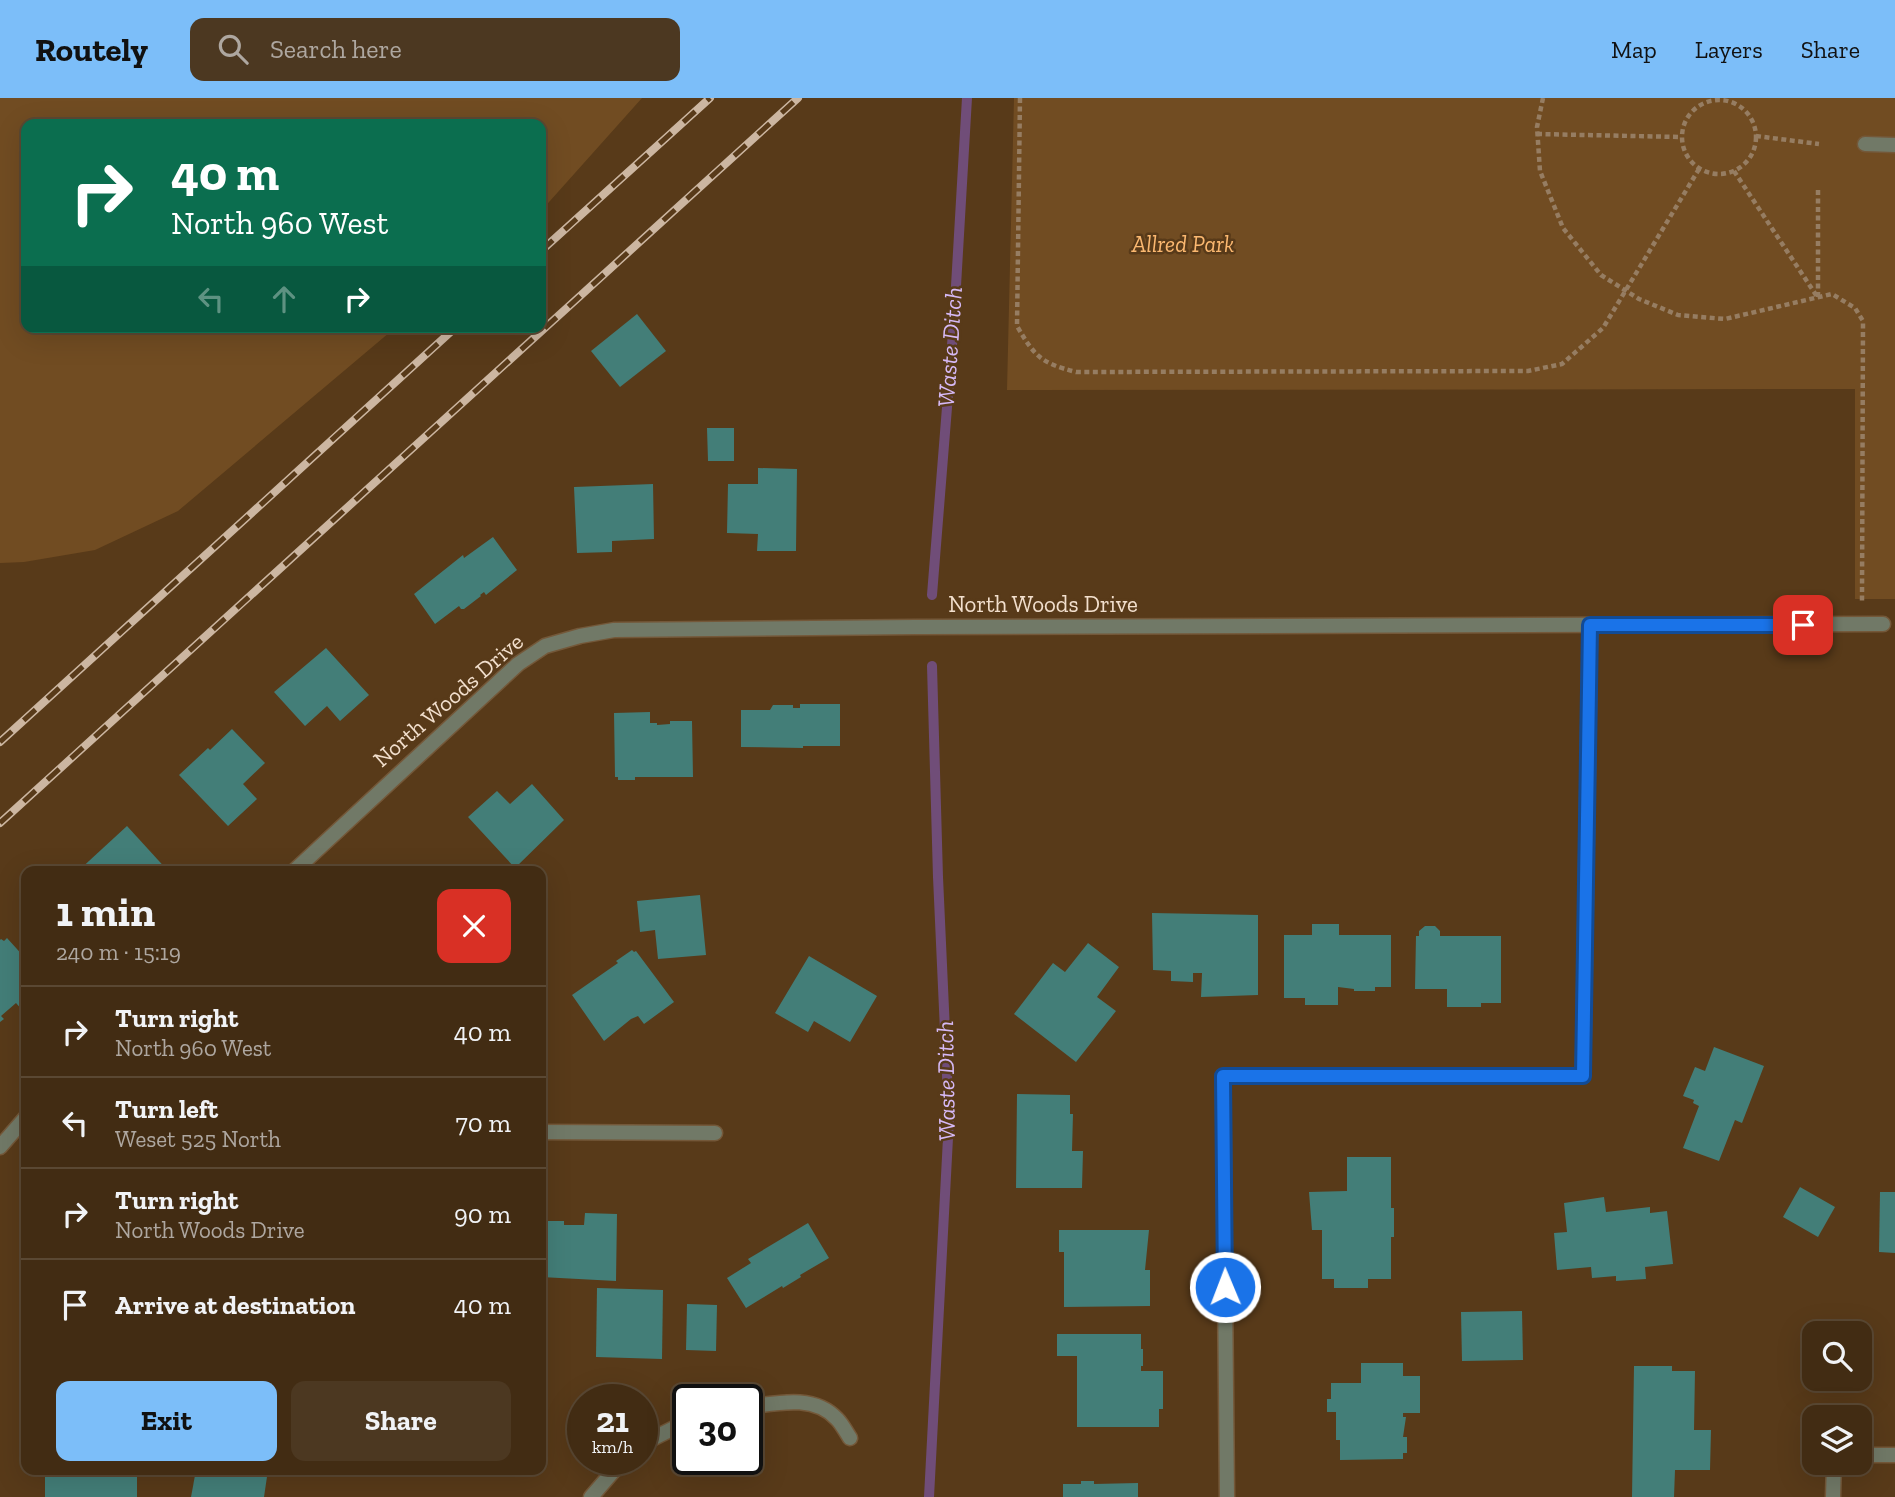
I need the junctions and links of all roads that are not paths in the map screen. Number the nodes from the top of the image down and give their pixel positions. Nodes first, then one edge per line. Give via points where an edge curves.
1 (1866, 144) dead end
2 (1895, 145) edge
3 (1883, 624) dead end
4 (1590, 625) junction
5 (299, 866) edge
6 (21, 1123) edge
7 (546, 1132) edge
8 (715, 1133) dead end
9 (0, 1147) edge
10 (763, 1405) edge
11 (850, 1438) dead end
12 (1872, 1455) edge
13 (1895, 1455) edge
14 (610, 1475) edge
15 (1834, 1475) edge
16 (591, 1497) edge
17 (1227, 1497) edge
18 (1833, 1497) edge

1 - 2 street
3 - 4 street, North Woods Drive
4 - 5 street, North Woods Drive via 674,629 580,636 545,646 518,664
4 - 17 street via 1583,1076 1223,1076
6 - 9 street
7 - 8 street
10 - 11 street via 813,1404 837,1418
12 - 13 street
14 - 16 street
15 - 18 street

